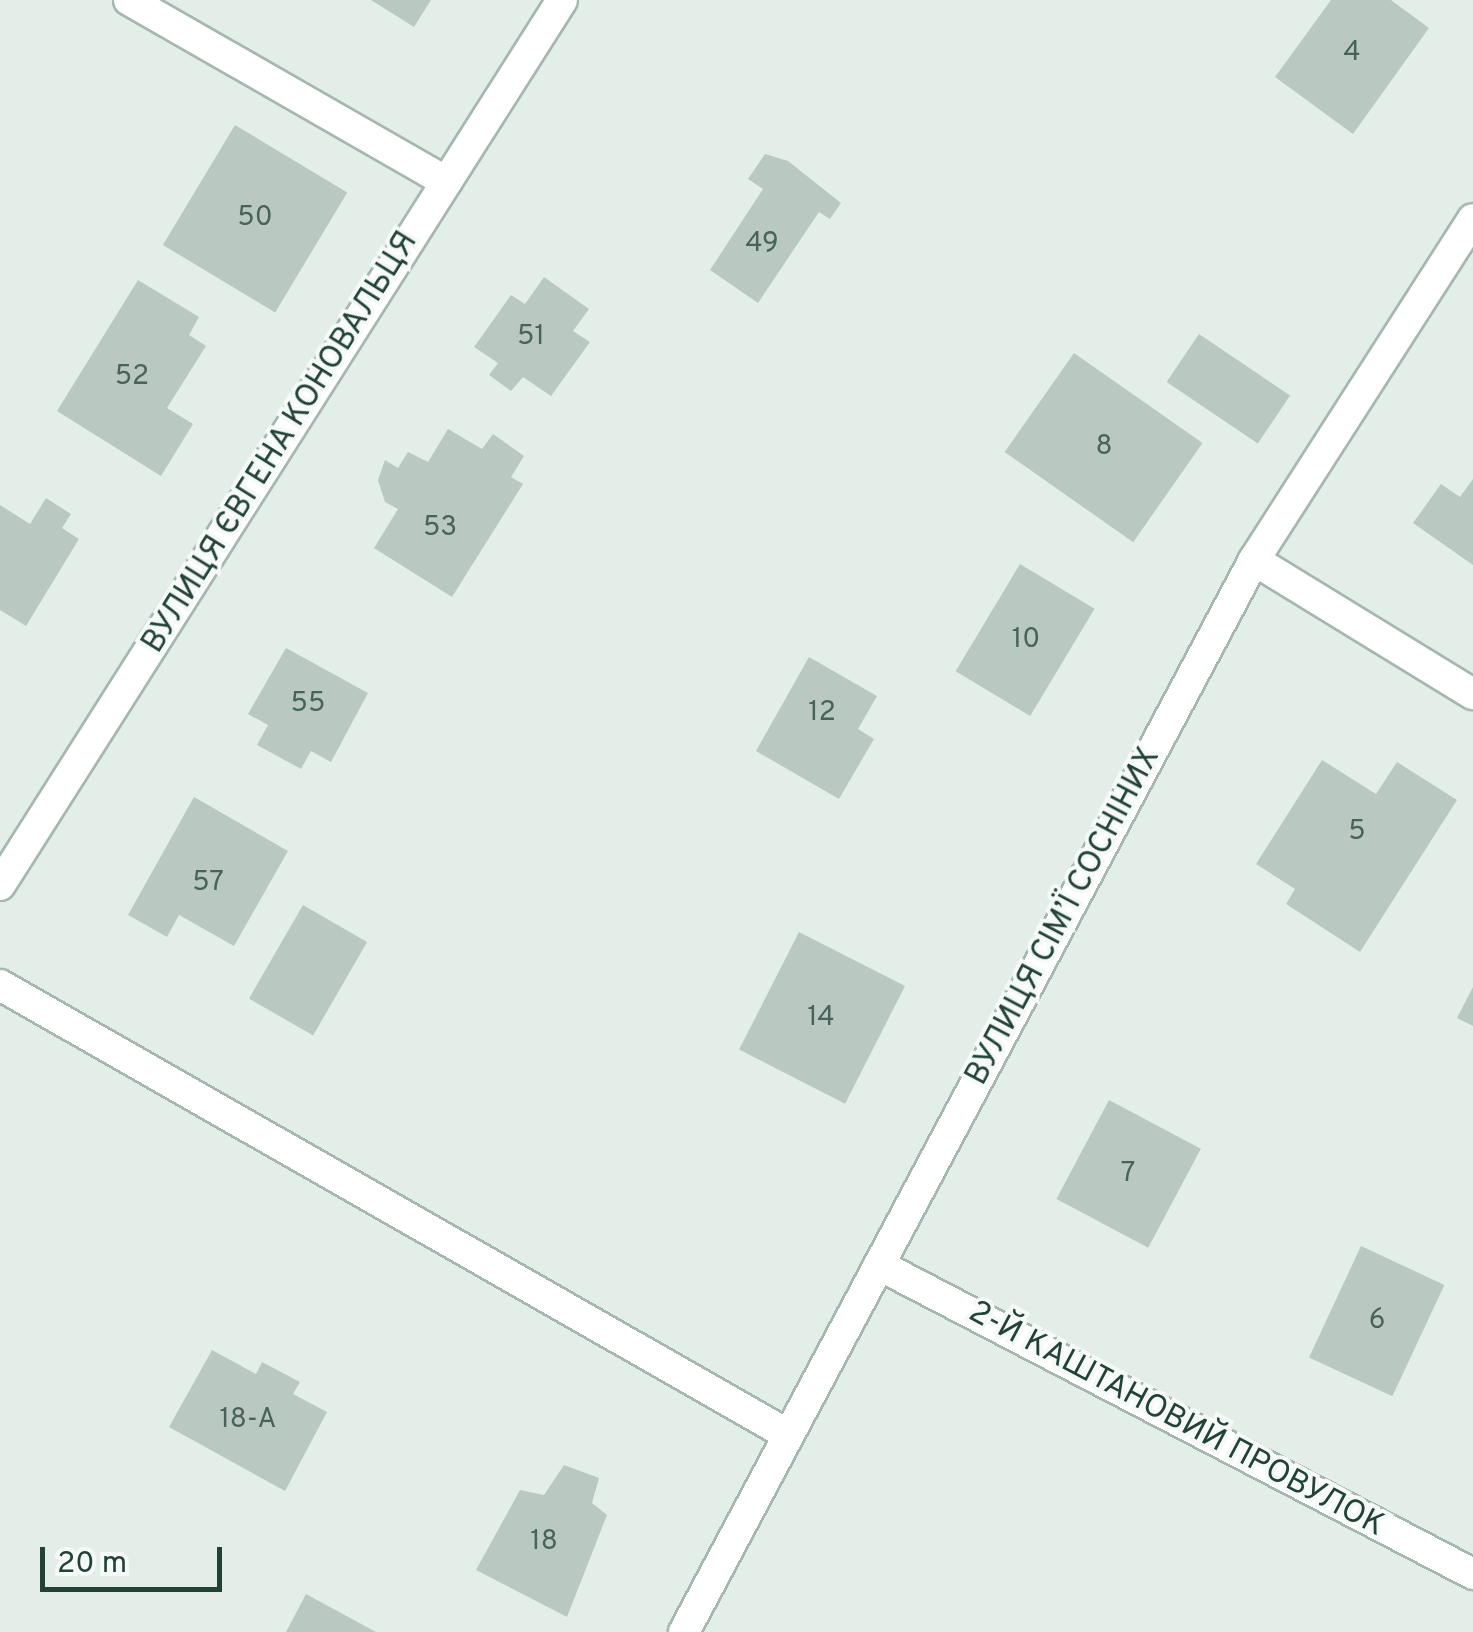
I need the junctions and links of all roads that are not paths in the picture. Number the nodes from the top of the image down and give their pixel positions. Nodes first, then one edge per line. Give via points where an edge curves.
1 (129, 0) edge
2 (562, 0) edge
3 (447, 182) junction
4 (1473, 218) edge
5 (1254, 560) junction
6 (1473, 694) edge
7 (0, 885) edge
8 (0, 985) edge
9 (879, 1265) junction
10 (787, 1434) junction
11 (1473, 1574) edge
12 (684, 1632) edge

1 - 3 street
2 - 3 street, ВУЛИЦЯ ЄВГЕНА КОНОВАЛЬЦЯ
3 - 7 street, ВУЛИЦЯ ЄВГЕНА КОНОВАЛЬЦЯ
4 - 5 street, ВУЛИЦЯ СІМ’Ї СОСНІНИХ
5 - 6 street
5 - 9 street, ВУЛИЦЯ СІМ’Ї СОСНІНИХ
8 - 10 street
9 - 10 street, ВУЛИЦЯ СІМ’Ї СОСНІНИХ
9 - 11 street, 2-Й КАШТАНОВИЙ ПРОВУЛОК
10 - 12 street, ВУЛИЦЯ СІМ’Ї СОСНІНИХ

